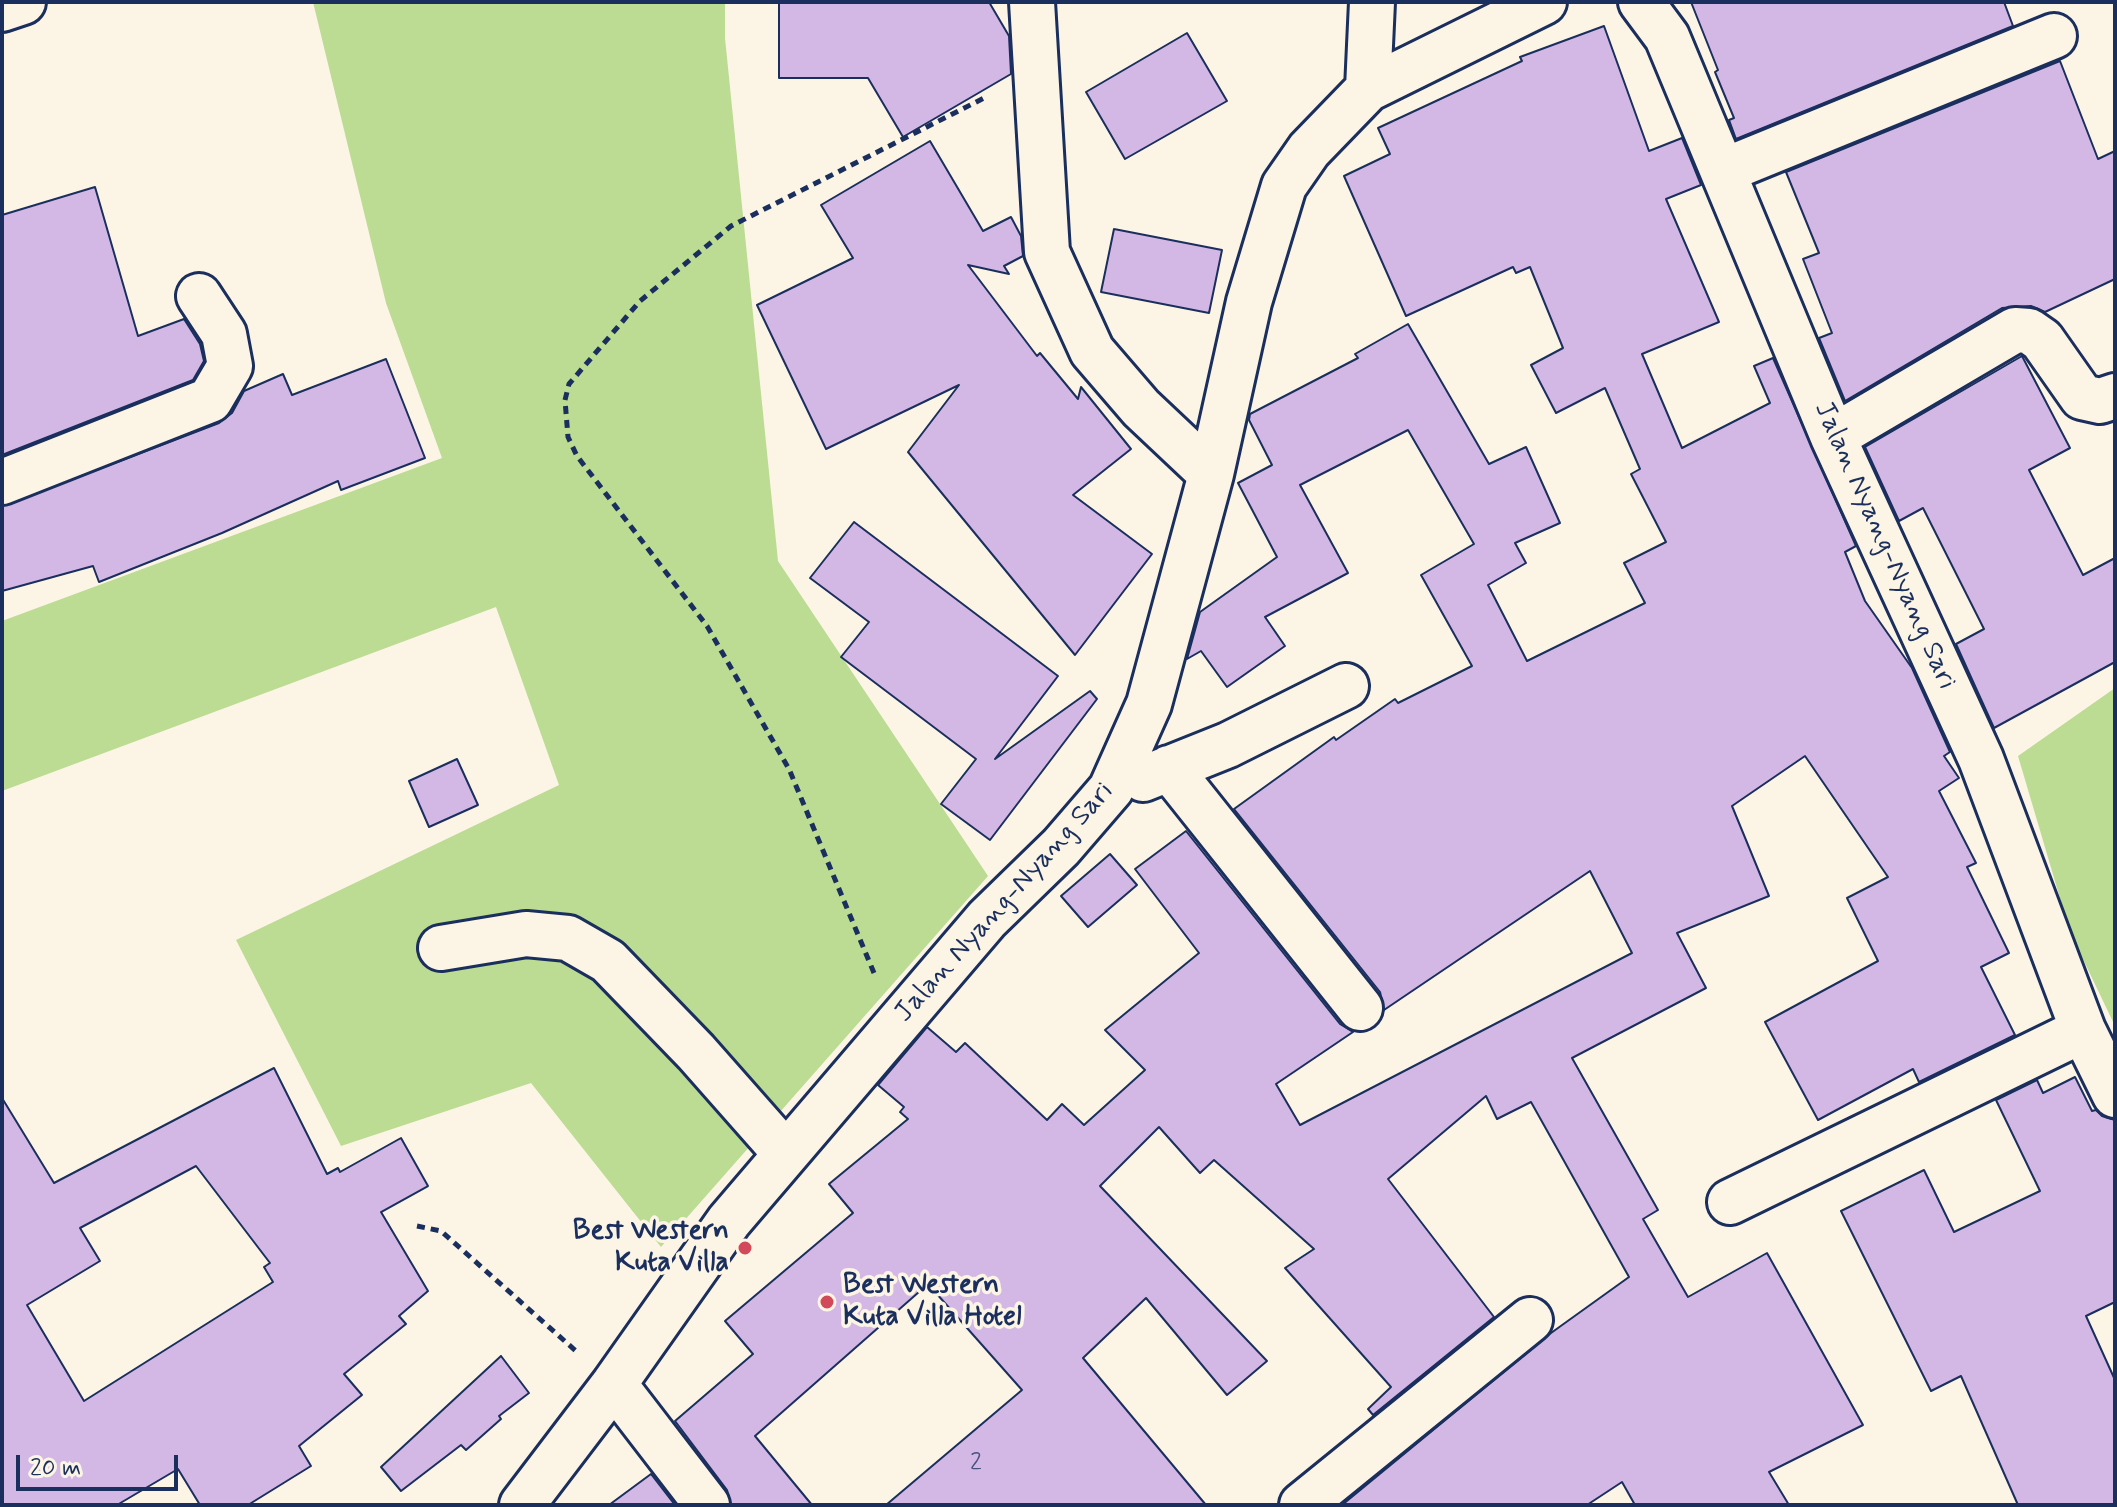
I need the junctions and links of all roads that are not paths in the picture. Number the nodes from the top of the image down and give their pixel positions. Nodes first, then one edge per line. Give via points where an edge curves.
1 (23, 2) edge
2 (1032, 2) edge
3 (1372, 2) edge
4 (1544, 2) edge
5 (1641, 2) edge
6 (2, 9) edge
7 (2054, 36) dead end
8 (1368, 89) junction
9 (1723, 171) junction
10 (199, 296) dead end
11 (2115, 396) edge
12 (1833, 437) junction
13 (1211, 474) junction
14 (2, 482) edge
15 (1346, 686) dead end
16 (1169, 768) junction
17 (1111, 789) junction
18 (441, 948) dead end
19 (1360, 1008) dead end
20 (2083, 1030) junction
21 (2115, 1095) edge
22 (786, 1154) junction
23 (1730, 1202) dead end
24 (1530, 1320) dead end
25 (614, 1384) junction
26 (522, 1505) edge
27 (707, 1505) edge
28 (1302, 1505) edge

1 - 6 street
2 - 13 street via 1044,234 1052,264 1092,351 1141,408
3 - 8 street
4 - 8 street, Jalan Nyang-Nyang Sari
5 - 9 street, Jalan Nyang-Nyang Sari via 1667,37
7 - 9 street
8 - 13 street, Jalan Nyang-Nyang Sari via 1309,150 1284,186 1249,302
9 - 12 street, Jalan Nyang-Nyang Sari
10 - 14 street via 224,334 230,366 210,400
11 - 12 street via 2100,401 2082,397 2042,340 2015,330
12 - 20 street, Jalan Nyang-Nyang Sari via 1981,759
13 - 17 street, Jalan Nyang-Nyang Sari via 1149,704
15 - 16 street
16 - 17 street
16 - 19 street
17 - 22 street, Jalan Nyang-Nyang Sari via 987,919
18 - 22 street via 526,934 568,938 608,961
20 - 21 street, Jalan Nyang-Nyang Sari
20 - 23 street
22 - 25 street, Jalan Nyang-Nyang Sari via 729,1221
24 - 28 street
25 - 26 street, Jalan Nyang-Nyang Sari
25 - 27 street

